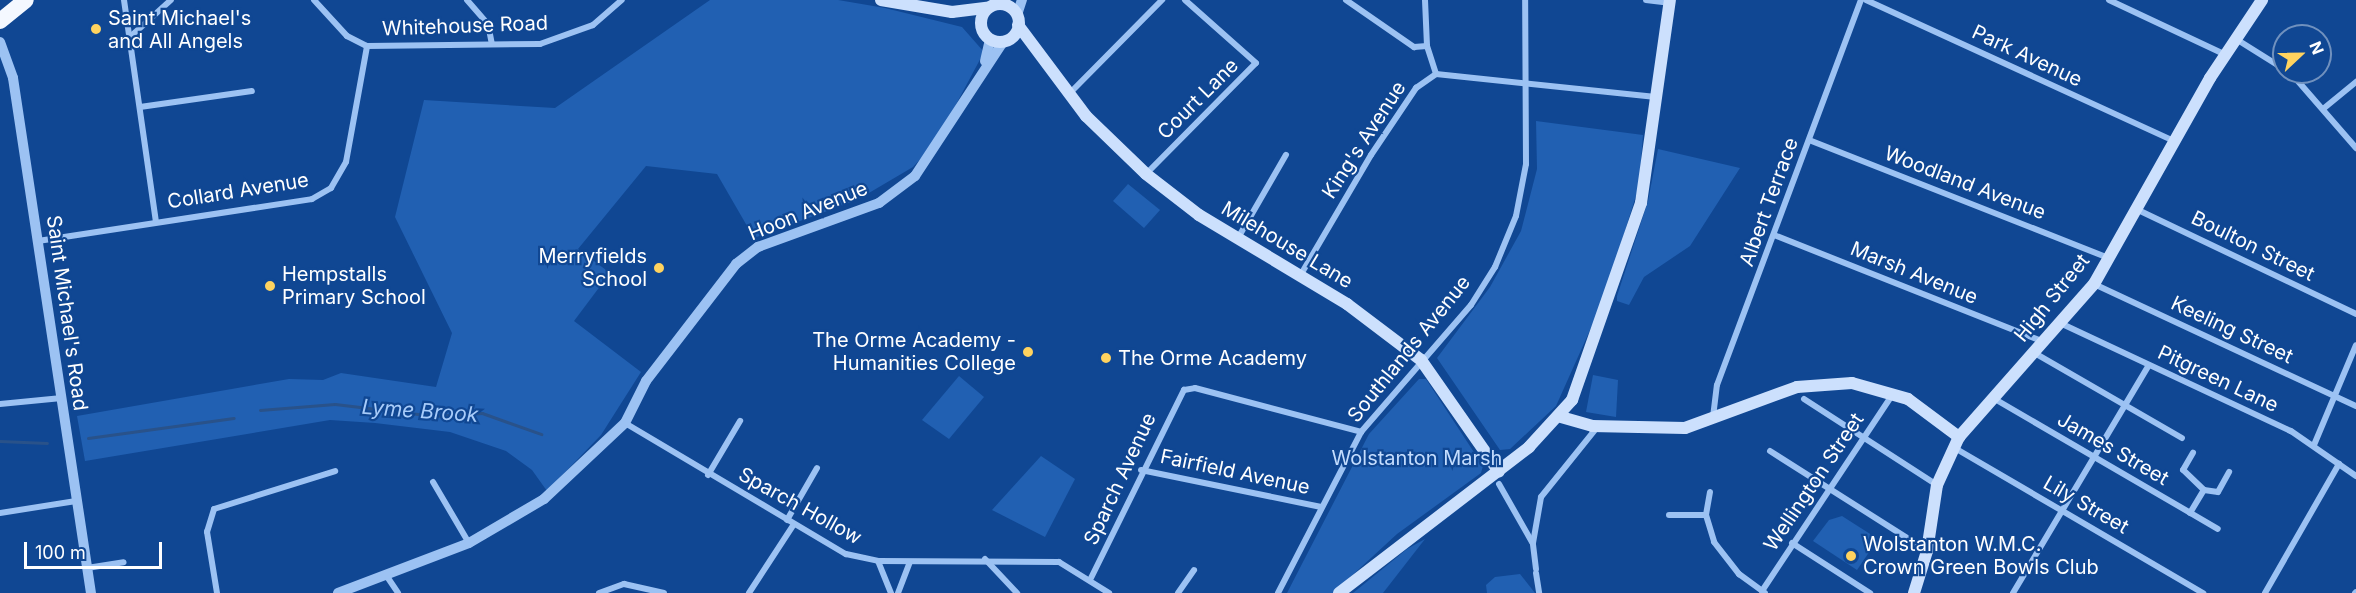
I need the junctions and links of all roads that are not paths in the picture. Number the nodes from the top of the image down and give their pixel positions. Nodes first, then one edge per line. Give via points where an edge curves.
1 (26, 0) edge
2 (124, 0) edge
3 (171, 0) edge
4 (314, 0) edge
5 (467, 0) edge
6 (622, 0) edge
7 (881, 0) edge
8 (1022, 0) edge
9 (1162, 0) edge
10 (1185, 0) edge
11 (1346, 0) edge
12 (1425, 0) edge
13 (1525, 0) edge
14 (1646, 0) edge
15 (1861, 0) edge
16 (1866, 0) edge
17 (2109, 0) edge
18 (2262, 0) edge
19 (1670, 2) edge
20 (997, 4) edge
21 (952, 12) junction
22 (1018, 20) junction
23 (0, 21) edge
24 (130, 37) junction
25 (996, 37) junction
26 (2235, 39) junction
27 (0, 42) edge
28 (492, 44) junction
29 (368, 46) junction
30 (1427, 46) junction
31 (2224, 54) junction
32 (1042, 62) junction
33 (2272, 62) edge
34 (1436, 74) junction
35 (1524, 79) junction
36 (2356, 82) edge
37 (2300, 84) edge
38 (252, 91) dead end
39 (1068, 95) junction
40 (1656, 97) junction
41 (140, 107) junction
42 (2323, 110) junction
43 (1809, 140) junction
44 (2174, 141) junction
45 (2355, 144) edge
46 (1286, 155) dead end
47 (1146, 174) junction
48 (2136, 209) junction
49 (156, 221) junction
50 (1774, 235) junction
51 (1237, 239) junction
52 (38, 240) junction
53 (2109, 258) junction
54 (1300, 276) junction
55 (2094, 284) junction
56 (2356, 314) edge
57 (2060, 323) junction
58 (2042, 341) junction
59 (2356, 345) edge
60 (2033, 352) junction
61 (1422, 360) junction
62 (2148, 365) junction
63 (1894, 392) junction
64 (2332, 395) junction
65 (62, 398) junction
66 (1993, 398) junction
67 (1804, 399) dead end
68 (2124, 404) junction
69 (0, 405) edge
70 (2356, 406) edge
71 (1561, 417) junction
72 (1713, 417) junction
73 (740, 421) dead end
74 (625, 423) junction
75 (1598, 426) junction
76 (1361, 432) junction
77 (1863, 438) junction
78 (2182, 438) dead end
79 (1956, 442) junction
80 (2314, 445) junction
81 (1770, 451) dead end
82 (2193, 453) dead end
83 (2095, 457) junction
84 (2339, 464) junction
85 (817, 468) dead end
86 (1141, 470) junction
87 (335, 471) dead end
88 (2229, 472) dead end
89 (708, 475) junction
90 (2356, 476) edge
91 (1499, 478) junction
92 (432, 482) dead end
93 (1937, 485) junction
94 (1829, 489) junction
95 (2204, 490) junction
96 (1710, 492) dead end
97 (76, 501) junction
98 (1321, 507) junction
99 (2062, 510) junction
100 (0, 513) edge
101 (2190, 513) junction
102 (1669, 515) dead end
103 (1706, 515) junction
104 (787, 520) junction
105 (794, 524) junction
106 (2218, 529) dead end
107 (469, 543) junction
108 (1533, 543) junction
109 (1792, 543) junction
110 (1927, 551) junction
111 (985, 559) junction
112 (878, 561) junction
113 (124, 562) dead end
114 (910, 562) junction
115 (87, 568) junction
116 (1194, 570) dead end
117 (388, 578) junction
118 (1091, 578) junction
119 (750, 592) edge
120 (1764, 592) edge
121 (91, 593) edge
122 (217, 593) edge
123 (338, 593) edge
124 (398, 593) edge
125 (599, 593) edge
126 (664, 593) edge
127 (891, 593) edge
128 (898, 593) edge
129 (1017, 593) edge
130 (1109, 593) edge
131 (1178, 593) edge
132 (1278, 593) edge
133 (1339, 593) edge
134 (1539, 593) edge
135 (1870, 593) edge
136 (1914, 593) edge
137 (2013, 593) edge
138 (2203, 593) edge
139 (2265, 593) edge

1 - 23 highway
2 - 24 street
3 - 24 street
4 - 29 street, Whitehouse Road via 347,36
5 - 28 street via 488,24
6 - 28 street, Whitehouse Road via 593,25 563,38
7 - 21 main road, Milehouse Lane
8 - 22 street
9 - 39 street
10 - 47 street, Court Lane via 1256,63
11 - 30 street via 1414,47
12 - 30 street
13 - 35 street, Southlands Avenue
14 - 19 street
15 - 43 street, Albert Terrace
16 - 44 street, Park Avenue
17 - 31 street
18 - 26 main road, High Street
19 - 40 main road
20 - 21 main road, Milehouse Lane
20 - 22 main road
20 - 25 main road
21 - 25 main road, Milehouse Lane
22 - 25 main road
22 - 32 main road, Milehouse Lane
24 - 41 street
25 - 32 main road, Milehouse Lane
25 - 74 street, Hoon Avenue via 985,64 934,152 895,193 758,247 736,264 646,381
26 - 31 main road, High Street
26 - 33 street
27 - 52 street, Saint Michael's Road via 11,65
28 - 29 street, Whitehouse Road
29 - 49 street, Collard Avenue via 346,162 332,188 312,199
30 - 34 street
31 - 44 main road, High Street
32 - 39 main road, Milehouse Lane
34 - 35 street
34 - 54 street, King's Avenue via 1416,88 1371,155
35 - 40 street
35 - 61 street, Southlands Avenue via 1526,164 1516,216 1495,267 1471,305
36 - 42 street
37 - 42 street
38 - 41 street
39 - 47 main road, Milehouse Lane
40 - 71 main road via 1631,240 1588,365
41 - 49 street
42 - 45 street
43 - 50 street, Albert Terrace
43 - 53 street, Woodland Avenue
44 - 48 main road, High Street
46 - 51 street
47 - 51 main road, Milehouse Lane
48 - 53 main road, High Street
48 - 56 street, Boulton Street
49 - 52 street, Collard Avenue
50 - 58 street, Marsh Avenue
50 - 72 street, Albert Terrace via 1718,386
51 - 54 main road, Milehouse Lane
52 - 65 street, Saint Michael's Road
53 - 55 main road, High Street
54 - 61 main road, Milehouse Lane
55 - 57 main road, High Street
55 - 64 street, Keeling Street
57 - 58 main road, High Street
57 - 62 street, Pitgreen Lane
58 - 60 main road, High Street
59 - 64 street
60 - 66 main road, High Street
60 - 68 street
61 - 76 street, Southlands Avenue
61 - 91 main road, Milehouse Lane
62 - 68 street
62 - 80 street, Pitgreen Lane via 2198,383
63 - 72 main road via 1826,382 1797,387
63 - 77 street, Wellington Street
63 - 79 main road
64 - 70 street, Keeling Street
64 - 80 street
65 - 69 street
65 - 97 street, Saint Michael's Road
66 - 79 main road, High Street
66 - 83 street, James Street
67 - 77 street
68 - 78 street
68 - 83 street
71 - 75 main road
71 - 91 main road
72 - 75 main road via 1685,428
73 - 89 street
74 - 89 street, Sparch Hollow
74 - 107 street via 544,499
75 - 108 street via 1541,497
76 - 86 street, Sparch Avenue via 1195,388 1178,394
76 - 98 street, Southlands Avenue
77 - 93 street
77 - 94 street, Wellington Street
79 - 93 main road, High Street
79 - 99 street, Lily Street
80 - 84 street, Pitgreen Lane
81 - 94 street
82 - 95 street via 2183,470
83 - 99 street
83 - 101 street, James Street
84 - 90 street, Pitgreen Lane
84 - 139 street
85 - 104 street
86 - 98 street, Fairfield Avenue
86 - 118 street, Sparch Avenue
87 - 122 street via 214,509 207,532
88 - 95 street via 2218,492
89 - 104 street, Sparch Hollow
91 - 108 street
91 - 133 main road via 1408,535
92 - 107 street
93 - 110 main road, High Street
94 - 109 street, Wellington Street
94 - 110 street
95 - 101 street
96 - 103 street
97 - 100 street
97 - 115 street, Saint Michael's Road
98 - 132 street, Southlands Avenue
99 - 137 street
99 - 138 street, Lily Street
101 - 106 street, James Street
102 - 103 street
103 - 120 street via 1714,542 1739,574
104 - 105 street, Sparch Hollow
105 - 112 street, Sparch Hollow via 846,554
105 - 119 street
107 - 117 street
108 - 134 street
109 - 120 street, Wellington Street
109 - 135 street
110 - 136 main road, High Street
111 - 114 street, Sparch Hollow
111 - 118 street, Sparch Hollow via 1059,562
111 - 129 street
112 - 114 street, Sparch Hollow
112 - 127 street
113 - 115 street
114 - 128 street
115 - 121 street, Saint Michael's Road
116 - 131 street
117 - 123 street
117 - 124 street
118 - 130 street, Sparch Hollow
125 - 126 street via 624,584

